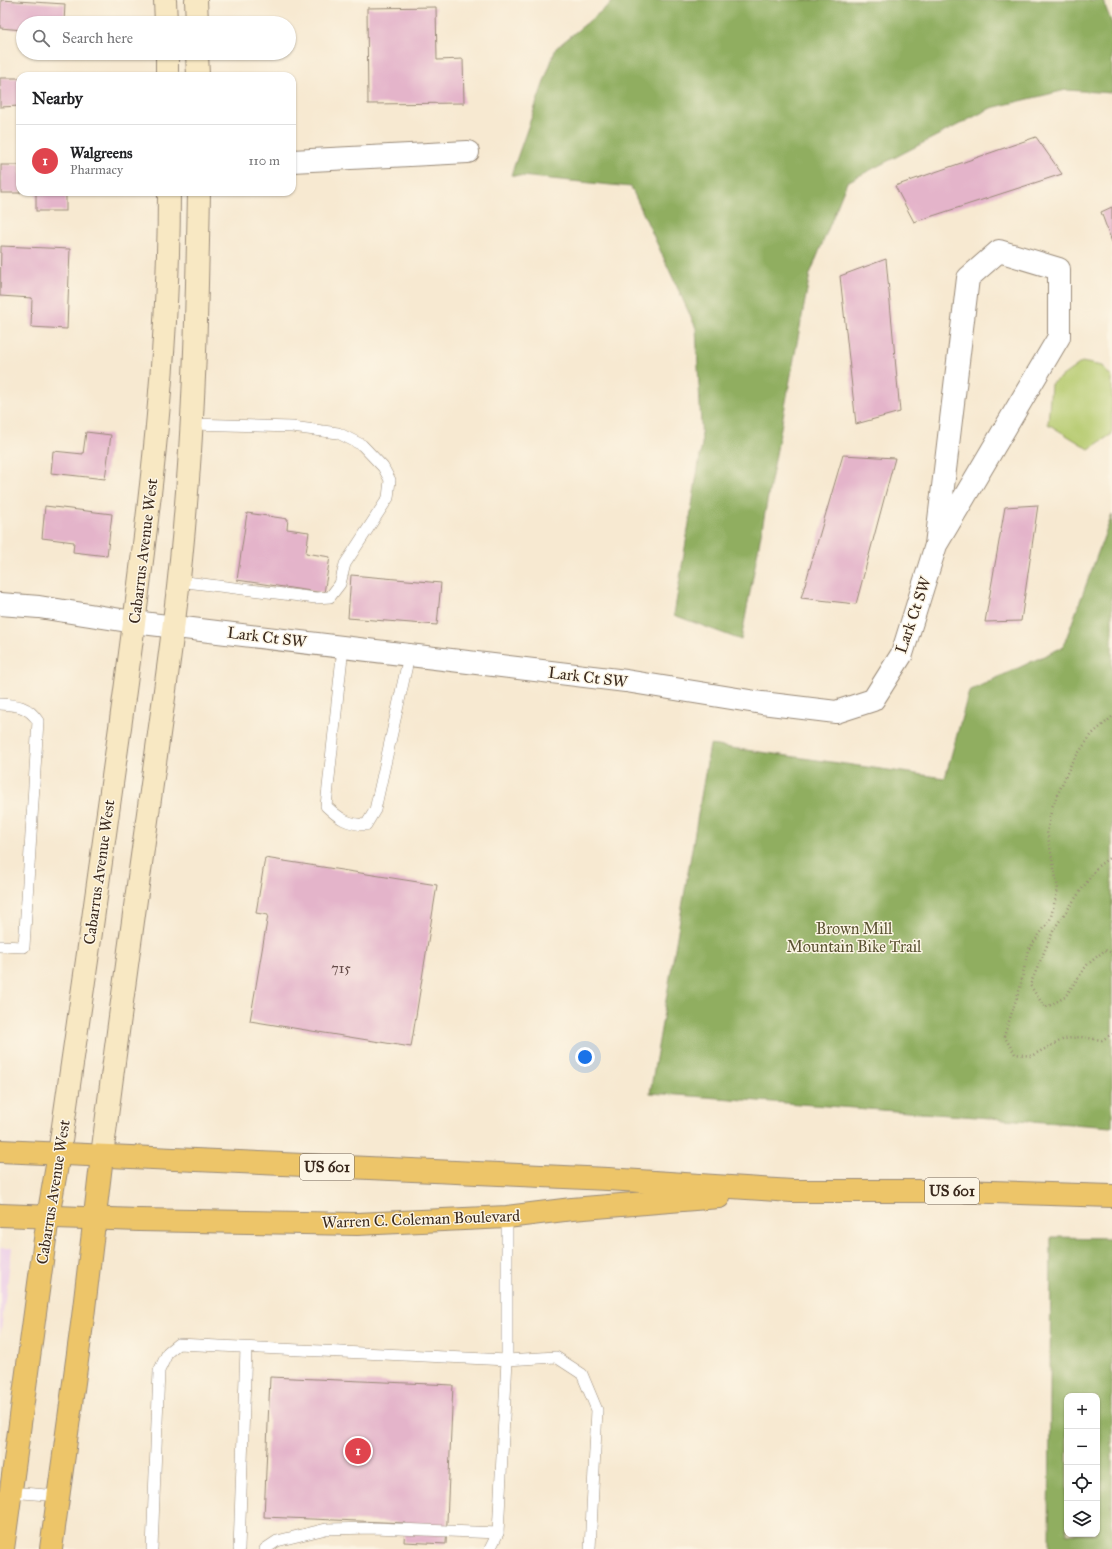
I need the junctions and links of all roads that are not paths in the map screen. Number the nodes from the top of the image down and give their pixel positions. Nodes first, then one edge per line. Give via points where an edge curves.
1 (165, 0) edge
2 (196, 0) edge
3 (166, 16) edge
4 (197, 16) edge
5 (167, 60) edge
6 (172, 60) edge
7 (197, 60) edge
8 (167, 72) edge
9 (175, 72) edge
10 (198, 72) edge
11 (468, 152) dead end
12 (296, 161) edge
13 (169, 196) edge
14 (199, 196) edge
15 (192, 424) junction
16 (936, 545) junction
17 (178, 581) junction
18 (0, 604) edge
19 (134, 622) junction
20 (174, 626) junction
21 (343, 647) junction
22 (409, 656) junction
23 (0, 704) edge
24 (0, 946) edge
25 (0, 1151) edge
26 (59, 1154) junction
27 (102, 1156) junction
28 (792, 1191) junction
29 (1112, 1196) edge
30 (0, 1215) edge
31 (48, 1217) junction
32 (94, 1218) junction
33 (507, 1218) junction
34 (246, 1348) junction
35 (507, 1360) junction
36 (10, 1492) junction
37 (59, 1496) junction
38 (498, 1533) junction
39 (3, 1549) edge
40 (52, 1549) edge
41 (152, 1549) edge
42 (239, 1549) edge
43 (265, 1549) edge
44 (490, 1549) edge
45 (590, 1549) edge

1 - 3 main road
2 - 4 main road
5 - 8 main road
6 - 9 street
7 - 10 main road
11 - 12 street
13 - 19 main road, Cabarrus Avenue West via 159,405
14 - 15 main road
15 - 17 main road
15 - 17 lane via 292,427 338,434 362,445 390,480 388,498 345,564 340,584 330,597 316,598
16 - 16 street, Lark Ct SW via 1059,336 1059,268 999,251 968,278
16 - 22 street, Lark Ct SW via 902,654 873,700 836,712 626,681
17 - 20 main road
18 - 19 street, Lark Ct SW via 39,607
19 - 20 street, Lark Ct SW
19 - 26 main road, Cabarrus Avenue West
20 - 21 street, Lark Ct SW
20 - 27 main road
21 - 22 street, Lark Ct SW
21 - 22 lane via 326,806 340,818 354,824 366,825 375,810
23 - 24 lane via 19,706 32,712 38,721 24,947
25 - 26 main road, US 601
26 - 27 main road, Warren C. Coleman Boulevard / US 601
26 - 31 main road, Cabarrus Avenue West
27 - 28 main road, Warren C. Coleman Boulevard / US 601 via 608,1179
27 - 32 main road
28 - 29 main road, Warren C. Coleman Boulevard / US 601
28 - 33 main road, Warren C. Coleman Boulevard / US 601 via 572,1209
30 - 31 main road, US 601
31 - 32 main road, Warren C. Coleman Boulevard / US 601
31 - 36 main road, Cabarrus Avenue West
32 - 33 main road, Warren C. Coleman Boulevard / US 601 via 357,1224
32 - 37 main road
33 - 35 lane
34 - 35 lane
34 - 41 lane via 178,1344 168,1352 159,1371
34 - 42 lane
35 - 38 lane
35 - 45 lane via 556,1357 582,1374 597,1410
36 - 37 lane
36 - 39 main road, Cabarrus Avenue West
37 - 40 main road
38 - 43 lane via 374,1528 326,1529 277,1541
38 - 44 lane

